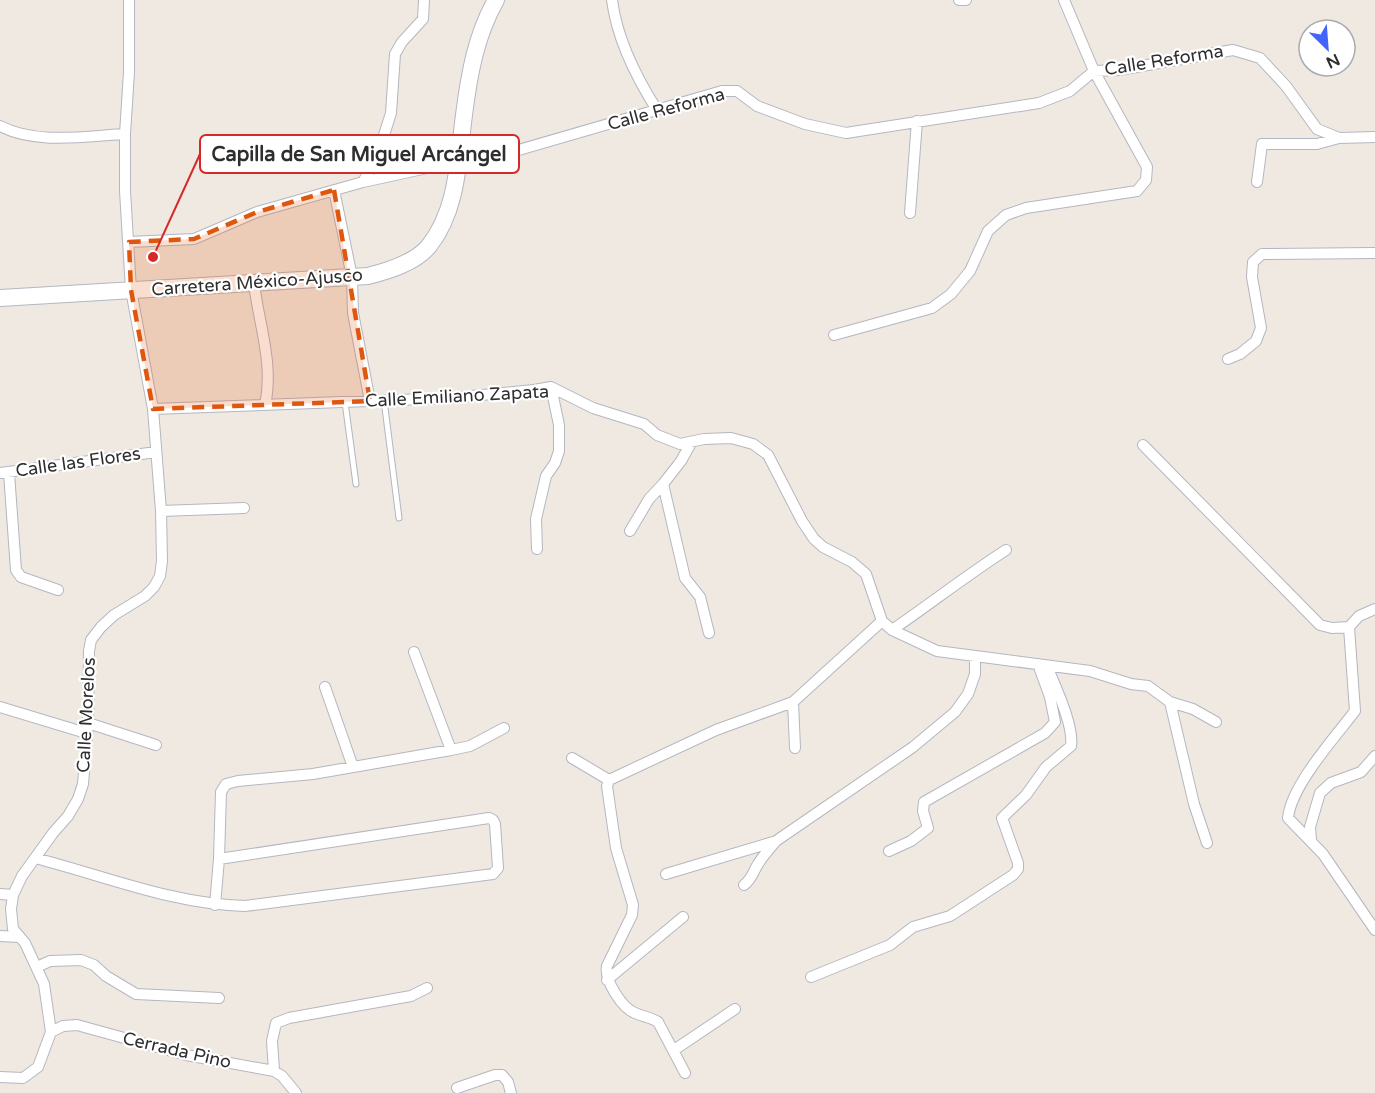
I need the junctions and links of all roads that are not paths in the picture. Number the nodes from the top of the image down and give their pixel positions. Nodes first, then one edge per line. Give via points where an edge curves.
1 (129, 0) edge
2 (424, 0) edge
3 (496, 0) edge
4 (612, 0) edge
5 (959, 0) edge
6 (966, 0) edge
7 (1064, 0) edge
8 (1094, 71) junction
9 (657, 110) junction
10 (917, 121) junction
11 (0, 126) edge
12 (124, 134) junction
13 (1375, 137) edge
14 (1339, 138) junction
15 (459, 161) junction
16 (363, 182) junction
17 (1257, 182) dead end
18 (334, 190) junction
19 (910, 213) dead end
20 (129, 242) junction
21 (1375, 253) edge
22 (352, 277) junction
23 (254, 284) junction
24 (131, 290) junction
25 (0, 298) edge
26 (834, 335) dead end
27 (1228, 359) dead end
28 (551, 387) junction
29 (384, 400) junction
30 (370, 401) junction
31 (345, 402) junction
32 (265, 405) junction
33 (153, 409) junction
34 (691, 443) junction
35 (1143, 445) dead end
36 (156, 452) junction
37 (4, 473) edge
38 (357, 484) dead end
39 (663, 484) junction
40 (244, 508) dead end
41 (161, 511) junction
42 (399, 518) dead end
43 (630, 531) dead end
44 (537, 549) dead end
45 (1006, 550) dead end
46 (58, 590) dead end
47 (1375, 609) edge
48 (882, 621) junction
49 (1349, 627) junction
50 (892, 630) junction
51 (709, 633) dead end
52 (414, 651) dead end
53 (975, 658) junction
54 (1042, 665) junction
55 (325, 687) dead end
56 (793, 702) junction
57 (1170, 702) junction
58 (0, 707) edge
59 (1216, 722) dead end
60 (87, 728) junction
61 (504, 728) dead end
62 (156, 745) dead end
63 (795, 748) dead end
64 (451, 750) junction
65 (1375, 756) edge
66 (572, 758) dead end
67 (353, 767) junction
68 (609, 780) junction
69 (1311, 840) junction
70 (776, 841) junction
71 (1207, 843) dead end
72 (889, 851) dead end
73 (35, 858) junction
74 (219, 859) junction
75 (666, 874) dead end
76 (744, 885) dead end
77 (0, 894) edge
78 (13, 895) junction
79 (215, 905) junction
80 (683, 917) dead end
81 (1375, 930) edge
82 (0, 936) edge
83 (19, 937) junction
84 (37, 967) junction
85 (811, 977) dead end
86 (608, 981) junction
87 (427, 988) dead end
88 (219, 998) dead end
89 (735, 1008) dead end
90 (51, 1032) junction
91 (674, 1050) junction
92 (274, 1071) junction
93 (685, 1074) dead end
94 (0, 1077) edge
95 (457, 1088) dead end
96 (296, 1093) edge
97 (511, 1093) edge

1 - 12 street, Calle Morelos
2 - 16 street via 423,19 396,54 391,113 377,157
3 - 15 main road, Carretera México-Ajusco via 476,45
4 - 9 street via 623,44
5 - 6 street
7 - 8 street
8 - 10 street, Calle Reforma via 1070,91 1038,103
8 - 14 street, Calle Reforma via 1233,50 1260,58 1317,129
8 - 26 street via 1147,167 1146,180 1137,191 1026,208 1006,215 988,231 970,271 933,308
9 - 10 street, Calle Reforma via 722,91 737,91 758,106 805,124 846,133
9 - 15 street, Calle Reforma via 498,156
10 - 19 street
11 - 12 street via 40,136
12 - 20 street, Calle Morelos
13 - 14 street
14 - 17 street via 1317,144 1262,144
15 - 16 street, Calle Reforma
15 - 22 main road, Carretera México-Ajusco via 445,219 428,248 398,268
16 - 18 street, Calle Reforma
18 - 20 street, Calle Reforma via 257,212 194,239
18 - 22 street
20 - 24 street, Calle Morelos
21 - 27 street via 1262,254 1253,262 1252,277 1262,328 1256,341
22 - 23 main road, Carretera México-Ajusco
22 - 30 street via 353,313
23 - 24 main road, Carretera México-Ajusco
23 - 32 street via 264,334 268,388
24 - 25 main road, Carretera México-Ajusco
24 - 33 street, Calle Morelos
28 - 29 street, Calle Emiliano Zapata via 451,398
28 - 34 street, Calle Emiliano Zapata via 593,408 644,424 657,435 680,444
28 - 44 street via 559,425 559,451 546,476 536,519
29 - 30 street, Calle Emiliano Zapata
29 - 42 lane
30 - 31 street, Calle Emiliano Zapata
31 - 32 street, Calle Emiliano Zapata
31 - 38 lane
32 - 33 street, Calle Emiliano Zapata
33 - 36 street, Calle Morelos
34 - 39 street
34 - 48 street, Calle Emiliano Zapata via 731,438 753,444 768,455 814,539 866,574
35 - 49 street via 1320,625
36 - 37 street, Calle las Flores
36 - 41 street, Calle Morelos
37 - 46 street via 15,570 21,577
39 - 43 street
39 - 51 street via 684,578 700,597
40 - 41 street
41 - 60 street, Calle Morelos via 160,576 154,588 114,615 91,640
45 - 50 street
47 - 49 street via 1359,616
48 - 50 street, Calle Emiliano Zapata
48 - 56 street
49 - 69 street via 1355,711 1311,769 1290,804 1287,818
50 - 53 street, Calle Emiliano Zapata via 937,651
52 - 64 street
53 - 54 street, Calle Emiliano Zapata
53 - 70 street via 975,674 968,694 955,712 913,747
54 - 57 street, Calle Emiliano Zapata via 1090,671 1148,687
54 - 72 street via 1055,722 1045,734 924,802 928,828
54 - 85 street via 1062,702 1072,740 1071,747 1046,767 1026,795 1002,818 1018,869 950,916 913,927 890,945
55 - 67 street
56 - 63 street
56 - 68 street via 716,730
57 - 59 street, Calle Emiliano Zapata
57 - 71 street
58 - 60 street
60 - 62 street
60 - 73 street, Calle Morelos via 78,799
61 - 64 street via 470,746
64 - 67 street
65 - 69 street via 1361,772 1330,783 1320,793 1310,827
66 - 68 street
67 - 74 street via 226,784 221,792
68 - 86 street via 615,848 633,905 632,915 607,966
69 - 81 street
70 - 75 street
70 - 76 street
73 - 78 street, Calle Morelos
73 - 79 street via 131,887
74 - 79 street
74 - 79 street via 489,818 495,824 498,868 494,874 245,906
77 - 78 street
78 - 83 street via 13,928
80 - 86 street
82 - 83 street
83 - 84 street
84 - 88 street via 50,961 81,960 136,994
84 - 90 street via 44,984
86 - 91 street via 630,1011 658,1022
87 - 92 street via 411,996 276,1023 272,1041
89 - 91 street
90 - 92 street, Cerrada Pino via 77,1025 186,1055
90 - 94 street via 38,1067 23,1078
91 - 93 street
92 - 96 street
95 - 97 street via 502,1075

